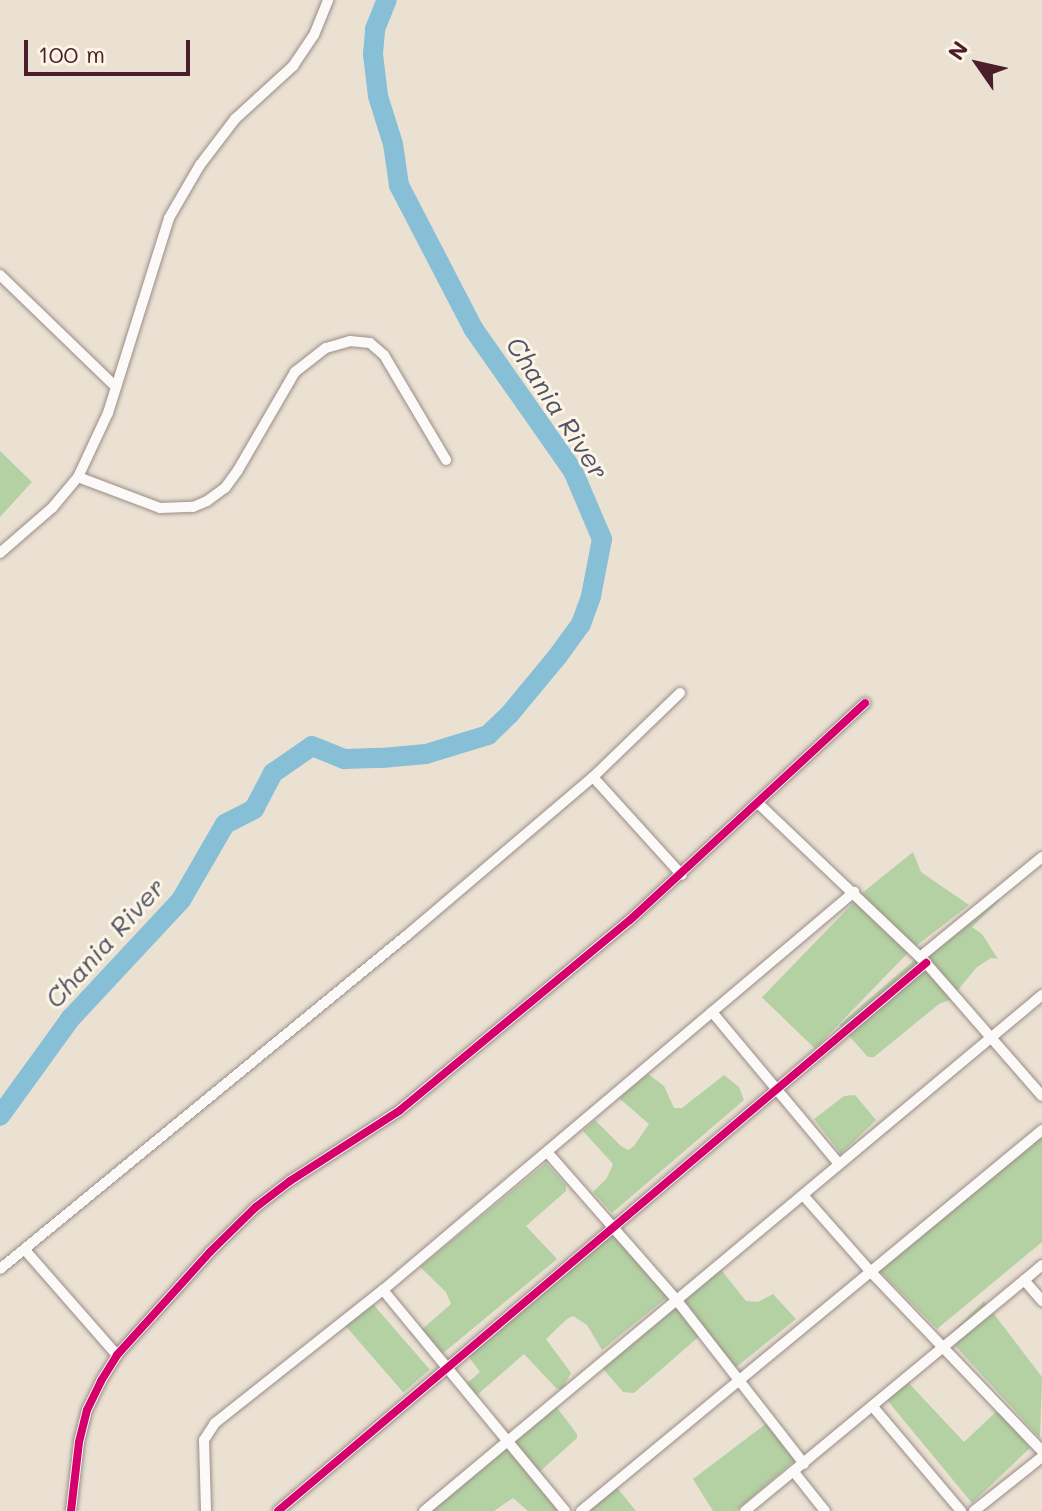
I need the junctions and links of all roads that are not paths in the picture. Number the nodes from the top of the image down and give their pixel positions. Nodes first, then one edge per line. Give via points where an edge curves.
1 (328, 0) edge
2 (0, 275) edge
3 (116, 387) junction
4 (446, 460) dead end
5 (78, 477) junction
6 (0, 553) edge
7 (680, 693) dead end
8 (865, 703) dead end
9 (593, 777) junction
10 (758, 803) junction
11 (1042, 857) edge
12 (682, 875) junction
13 (854, 892) junction
14 (923, 960) junction
15 (1042, 995) edge
16 (712, 1012) junction
17 (990, 1038) junction
18 (777, 1087) junction
19 (1042, 1096) edge
20 (1042, 1130) edge
21 (548, 1153) junction
22 (839, 1164) junction
23 (803, 1195) junction
24 (615, 1225) junction
25 (25, 1250) junction
26 (1042, 1265) edge
27 (0, 1269) edge
28 (870, 1271) junction
29 (1024, 1280) junction
30 (383, 1290) junction
31 (675, 1298) junction
32 (1042, 1301) edge
33 (944, 1348) junction
34 (117, 1355) junction
35 (444, 1368) junction
36 (738, 1382) junction
37 (874, 1408) junction
38 (507, 1442) junction
39 (1042, 1454) edge
40 (804, 1464) junction
41 (794, 1472) junction
42 (71, 1511) edge
43 (206, 1511) edge
44 (278, 1511) edge
45 (424, 1511) edge
46 (565, 1511) edge
47 (581, 1511) edge
48 (745, 1511) edge
49 (825, 1511) edge
50 (961, 1511) edge
51 (974, 1511) edge

1 - 3 street via 314,35 293,66 235,119 169,218
2 - 3 street
3 - 5 street via 96,445
4 - 5 street via 384,355 370,343 350,341 326,348 295,372 238,470 207,501 175,510 160,508
5 - 6 street via 52,508
7 - 9 street
8 - 10 street
9 - 12 street
9 - 25 street
10 - 12 street
10 - 13 street
11 - 14 street
12 - 34 street via 399,1111 256,1207
13 - 14 street
13 - 16 street
14 - 17 street
14 - 18 street
15 - 17 street
16 - 18 street
16 - 21 street
17 - 19 street
17 - 22 street
18 - 22 street
18 - 24 street
20 - 28 street
21 - 24 street
21 - 30 street
22 - 23 street
23 - 28 street
23 - 31 street
24 - 31 street
24 - 35 street
25 - 27 street
25 - 34 street
26 - 29 street
28 - 33 street
28 - 36 street
29 - 32 street
29 - 33 street
30 - 35 street
30 - 43 street via 208,1430
31 - 36 street
31 - 38 street
33 - 37 street
33 - 39 street
34 - 42 street via 87,1410
35 - 38 street
35 - 44 street
36 - 40 street
36 - 47 street
37 - 40 street
37 - 50 street
38 - 45 street
38 - 46 street
39 - 51 street
40 - 41 street
41 - 48 street
41 - 49 street

